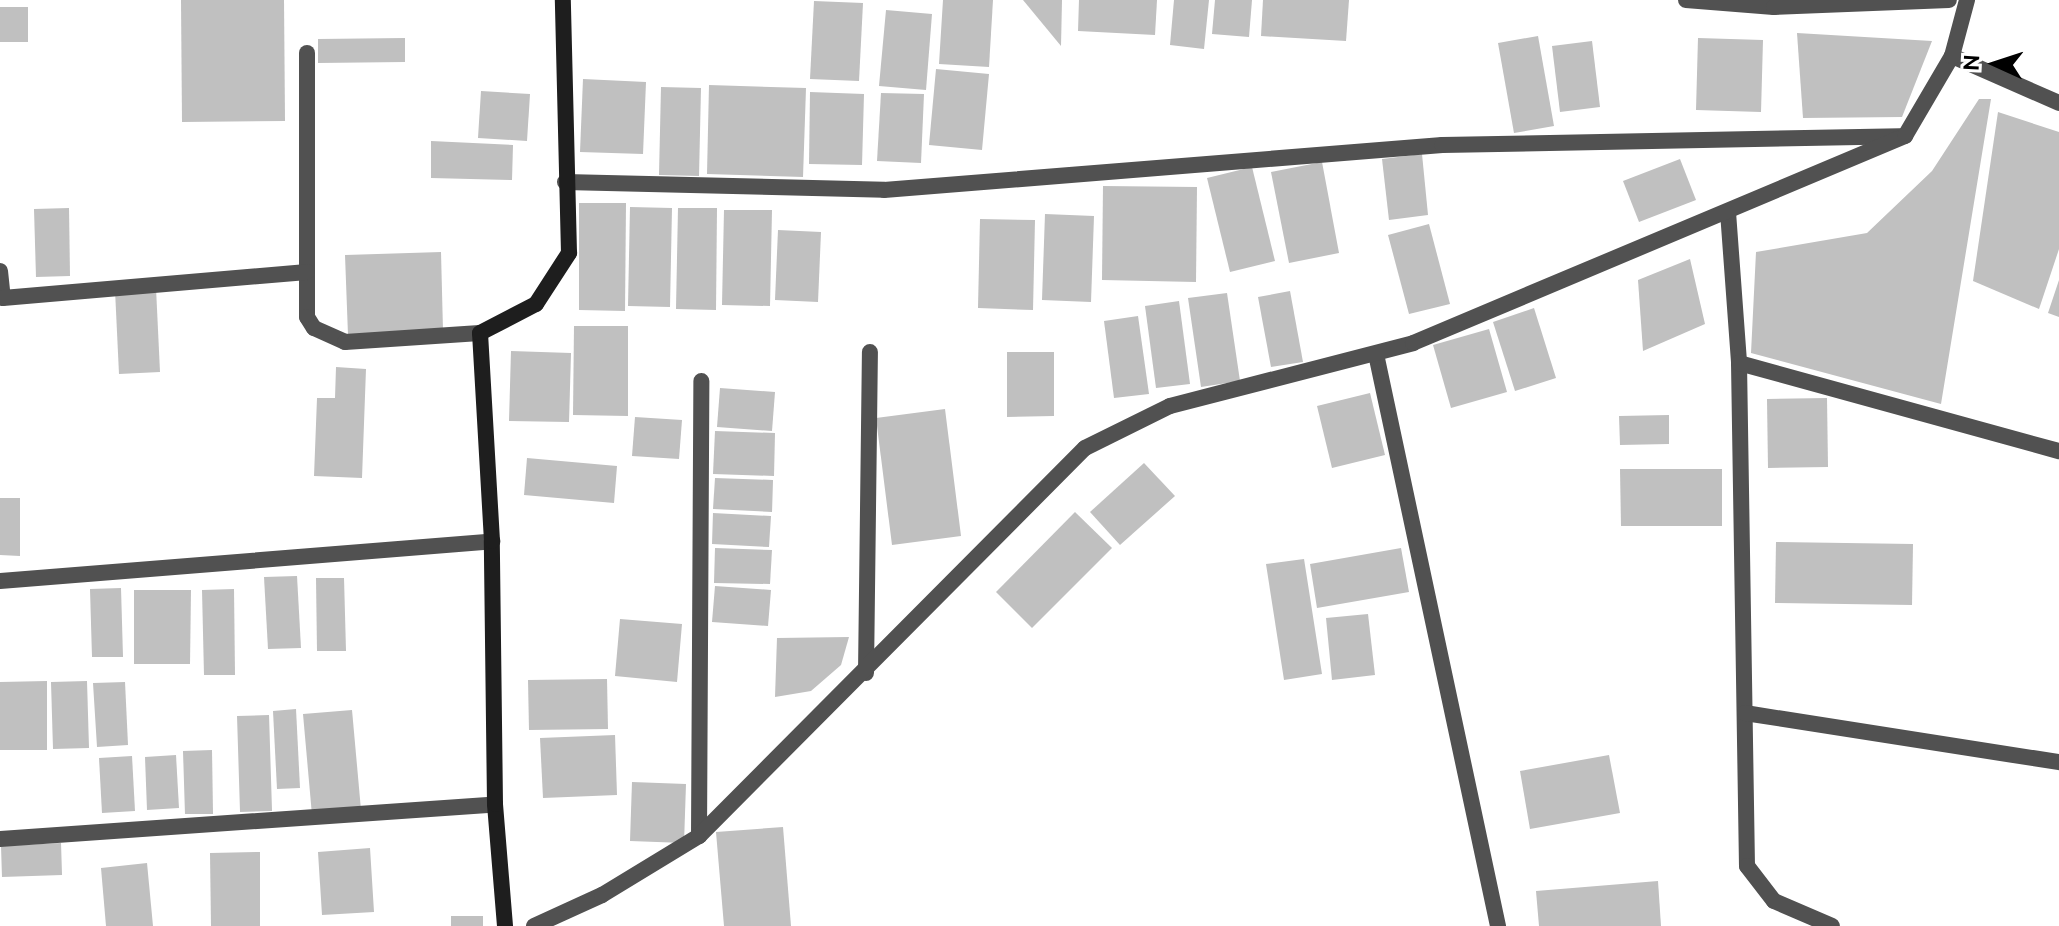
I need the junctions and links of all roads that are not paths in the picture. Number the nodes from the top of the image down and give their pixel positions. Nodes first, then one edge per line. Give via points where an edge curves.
1 (563, 0) edge
2 (1686, 0) edge
3 (1949, 0) edge
4 (1967, 0) edge
5 (307, 53) dead end
6 (1952, 56) junction
7 (2059, 103) edge
8 (1905, 136) junction
9 (565, 182) junction
10 (1728, 212) junction
11 (0, 271) edge
12 (307, 272) junction
13 (480, 333) junction
14 (870, 352) dead end
15 (1376, 354) junction
16 (1739, 363) junction
17 (701, 381) dead end
18 (2059, 451) edge
19 (492, 541) junction
20 (0, 581) edge
21 (866, 673) junction
22 (1745, 713) junction
23 (2059, 762) edge
24 (495, 804) junction
25 (699, 836) junction
26 (0, 839) edge
27 (505, 926) edge
28 (534, 926) edge
29 (1498, 926) edge
30 (1832, 926) edge

1 - 9 street
2 - 3 street via 1774,7
4 - 6 street
5 - 12 street
6 - 7 street
6 - 8 street
8 - 9 street via 1442,145 884,190
8 - 10 street
9 - 13 street via 569,253 558,278 536,304
10 - 15 street
10 - 16 street
11 - 12 street via 3,298
12 - 13 street via 307,317 330,338 345,342
13 - 19 street
14 - 21 street
15 - 21 street via 1170,406 1085,448
15 - 29 street
16 - 18 street
16 - 22 street
17 - 25 street
19 - 20 street
19 - 24 street
21 - 25 street
22 - 23 street
22 - 30 street via 1747,866 1774,901
24 - 26 street
24 - 27 street
25 - 28 street via 602,895

